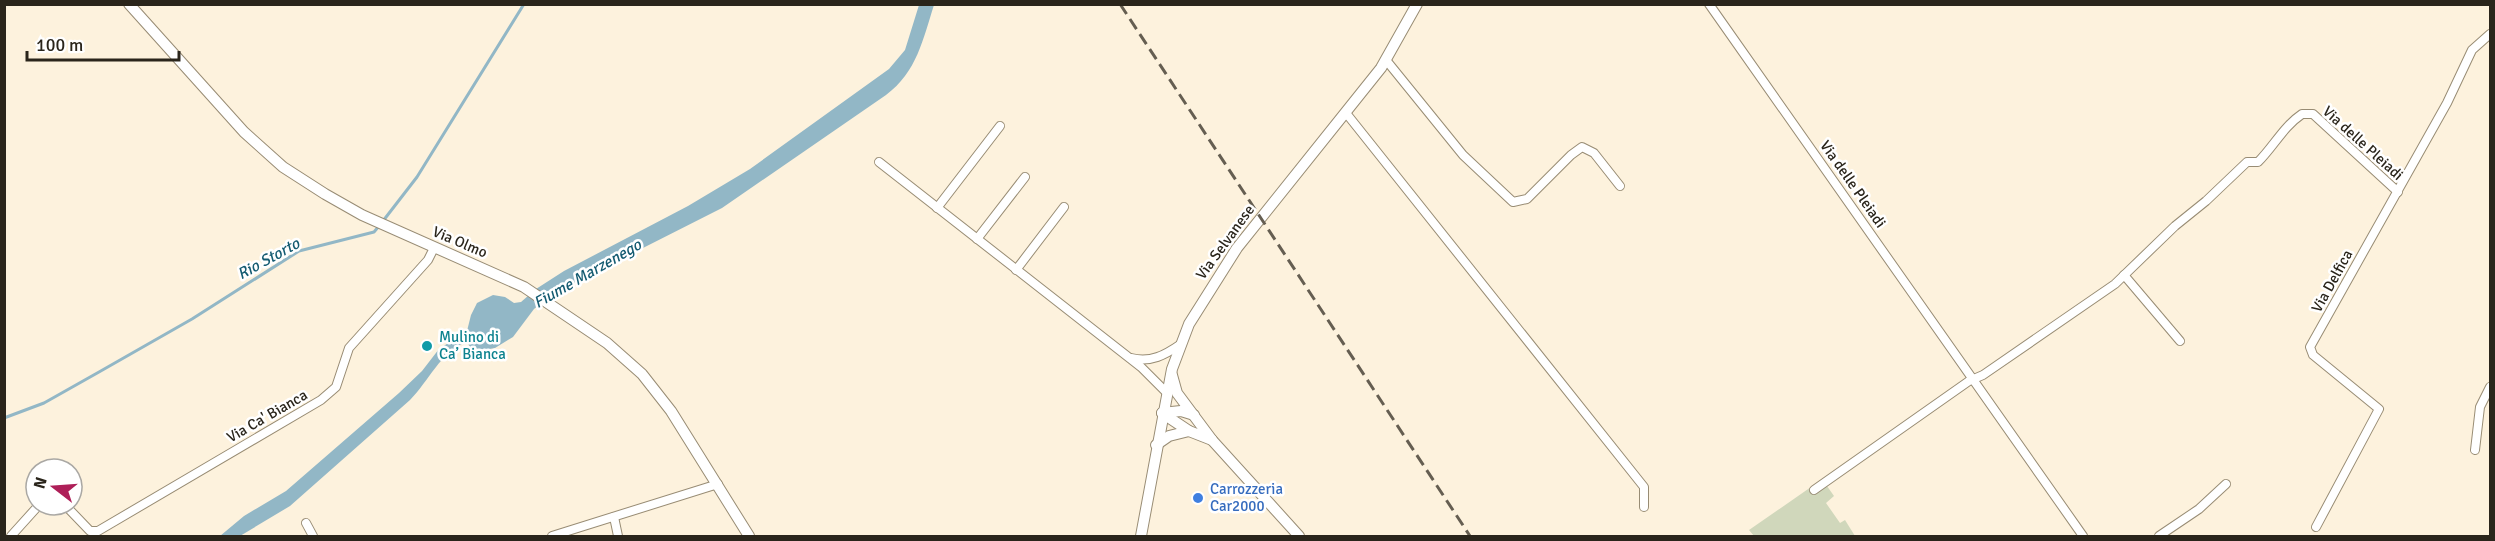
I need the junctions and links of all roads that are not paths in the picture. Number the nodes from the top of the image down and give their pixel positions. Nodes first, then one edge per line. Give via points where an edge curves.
1 (129, 4) edge
2 (1417, 4) edge
3 (1709, 4) edge
4 (2490, 34) edge
5 (1386, 60) junction
6 (1346, 113) junction
7 (1000, 126) dead end
8 (879, 162) dead end
9 (1025, 177) dead end
10 (1620, 186) dead end
11 (2398, 192) junction
12 (1064, 207) dead end
13 (937, 208) junction
14 (977, 239) junction
15 (439, 250) junction
16 (1016, 270) junction
17 (2124, 275) junction
18 (2180, 341) dead end
19 (1181, 344) junction
20 (1127, 357) junction
21 (1172, 369) junction
22 (1974, 380) junction
23 (2490, 387) edge
24 (1166, 392) junction
25 (1162, 413) junction
26 (1196, 416) junction
27 (1189, 431) junction
28 (1212, 440) junction
29 (1156, 445) junction
30 (2475, 450) dead end
31 (718, 484) junction
32 (2226, 484) dead end
33 (1814, 490) dead end
34 (1644, 507) dead end
35 (28, 517) edge
36 (77, 517) edge
37 (614, 517) junction
38 (306, 523) dead end
39 (2316, 527) dead end
40 (11, 537) edge
41 (313, 537) edge
42 (552, 537) edge
43 (618, 537) edge
44 (750, 537) edge
45 (1141, 537) edge
46 (1299, 537) edge
47 (2083, 537) edge
48 (2159, 537) edge

1 - 15 street, Via Olmo via 261,149 362,215
2 - 5 street, Via Selvanese
3 - 22 street, Via delle Pleiadi
4 - 11 street, Via Delfica via 2472,51
5 - 6 street, Via Selvanese
5 - 10 street via 1463,155 1513,202 1527,199 1582,147 1594,153
6 - 19 street, Via Selvanese via 1237,248 1197,309
6 - 34 street via 1644,487
7 - 13 street
8 - 13 street
9 - 14 street
11 - 17 street, Via delle Pleiadi via 2313,114 2302,114 2258,162 2247,162
11 - 39 street, Via Delfica via 2310,347 2313,355 2379,409
12 - 16 street
13 - 14 street
14 - 16 street
15 - 31 street, Via Olmo via 524,287 607,343 642,374
15 - 36 street, Via Ca' Bianca via 349,348 336,387 321,400 98,531 90,531
16 - 20 street
17 - 18 street
17 - 22 street, Via delle Pleiadi
19 - 20 street via 1159,358
19 - 21 street, Via Selvanese
20 - 24 street
21 - 24 street, Via Selvanese
21 - 26 street via 1175,388
22 - 33 street, Via delle Pleiadi
22 - 47 street, Via delle Pleiadi
23 - 30 street via 2480,407
24 - 25 street, Via Selvanese
25 - 26 street via 1181,411
25 - 27 street
25 - 29 street, Via Selvanese
26 - 28 street
27 - 28 street
27 - 29 street via 1168,436
28 - 46 street
29 - 45 street, Via Selvanese
31 - 37 street
31 - 44 street, Via Olmo
32 - 48 street via 2199,510
35 - 40 street
37 - 42 street
37 - 43 street
38 - 41 street

